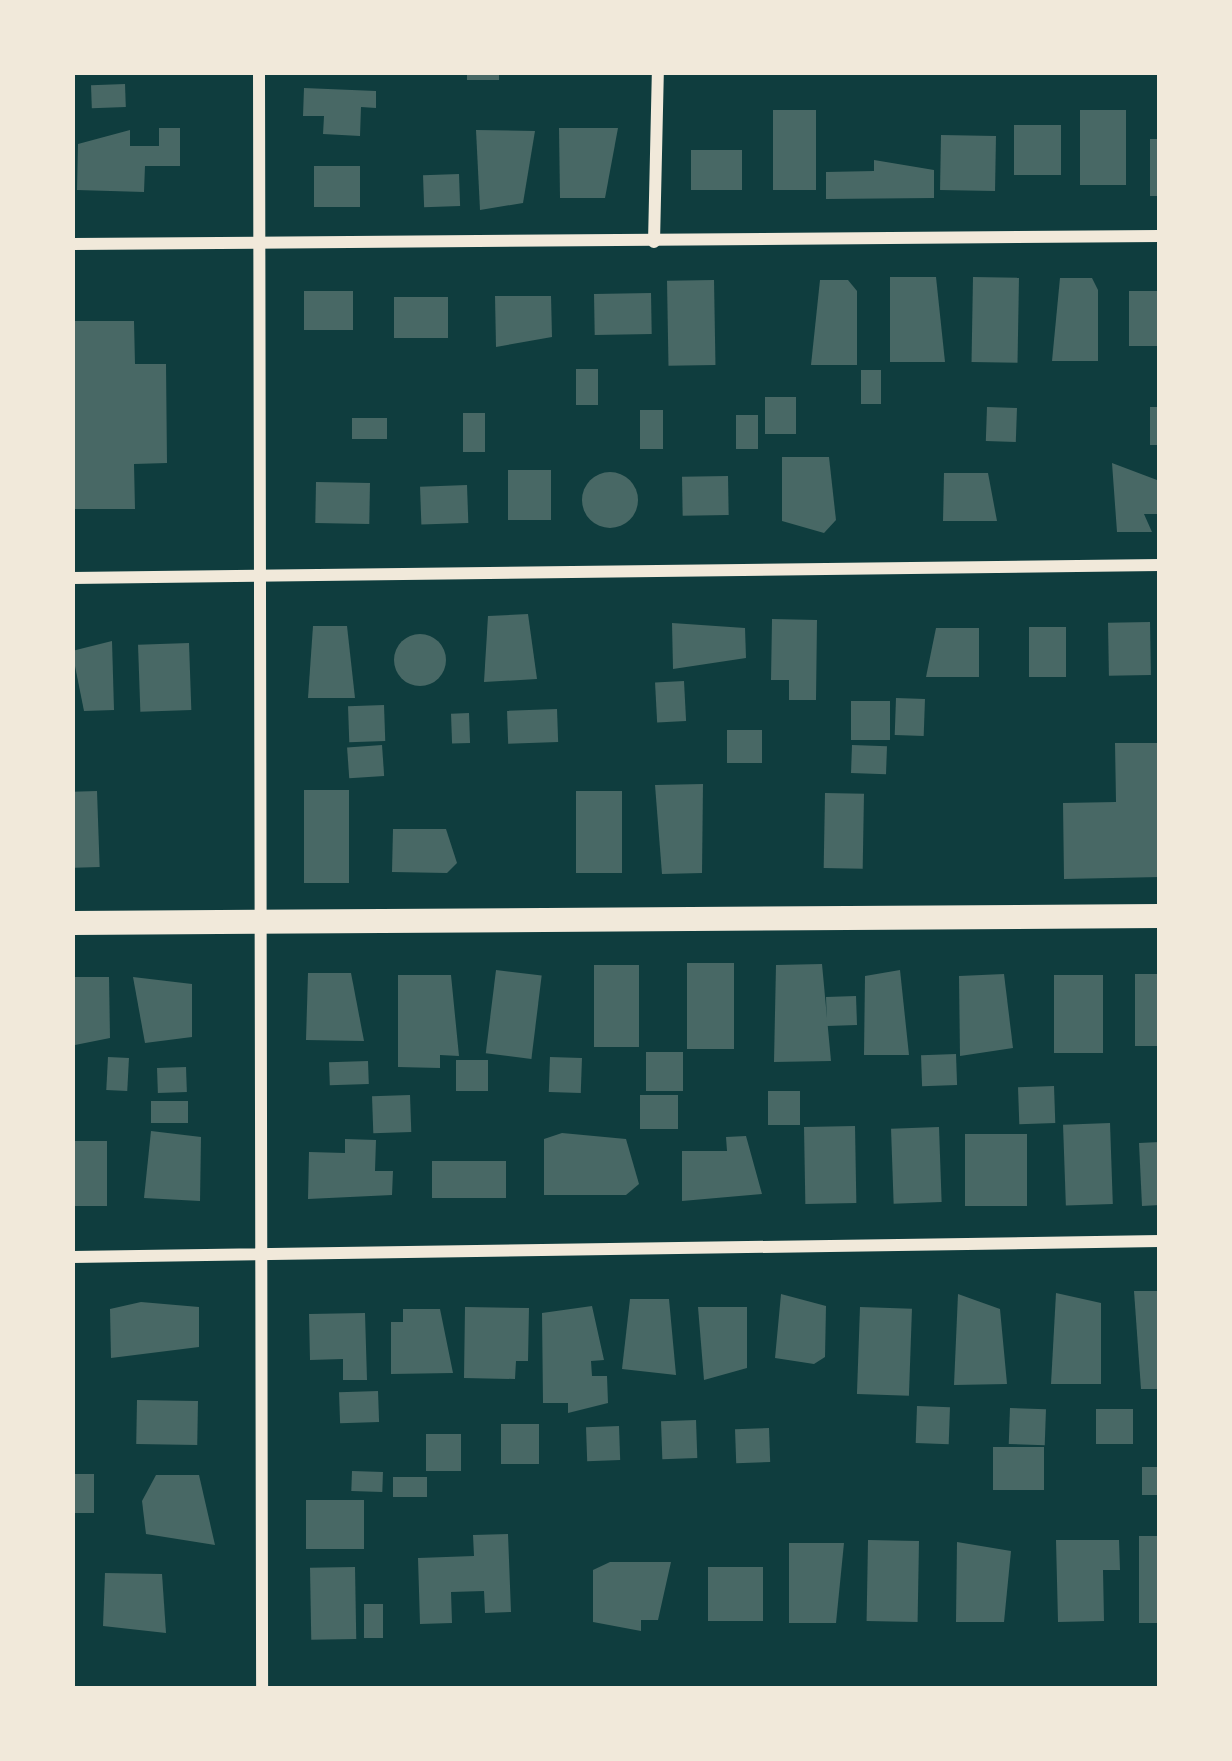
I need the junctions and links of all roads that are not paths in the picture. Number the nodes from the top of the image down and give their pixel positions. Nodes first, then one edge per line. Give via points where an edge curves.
1 (259, 72) edge
2 (658, 72) edge
3 (1160, 236) edge
4 (654, 242) junction
5 (262, 243) junction
6 (72, 244) edge
7 (1160, 565) edge
8 (257, 573) junction
9 (72, 578) edge
10 (1160, 916) edge
11 (260, 922) junction
12 (72, 923) edge
13 (1160, 1241) edge
14 (262, 1256) junction
15 (72, 1257) edge
16 (262, 1689) edge

1 - 5 street
2 - 4 street
3 - 4 street
4 - 5 street
5 - 6 street
5 - 8 street
7 - 8 street
8 - 9 street
8 - 11 street
10 - 11 main road
11 - 12 main road
11 - 14 street
13 - 14 street
14 - 15 street
14 - 16 street

